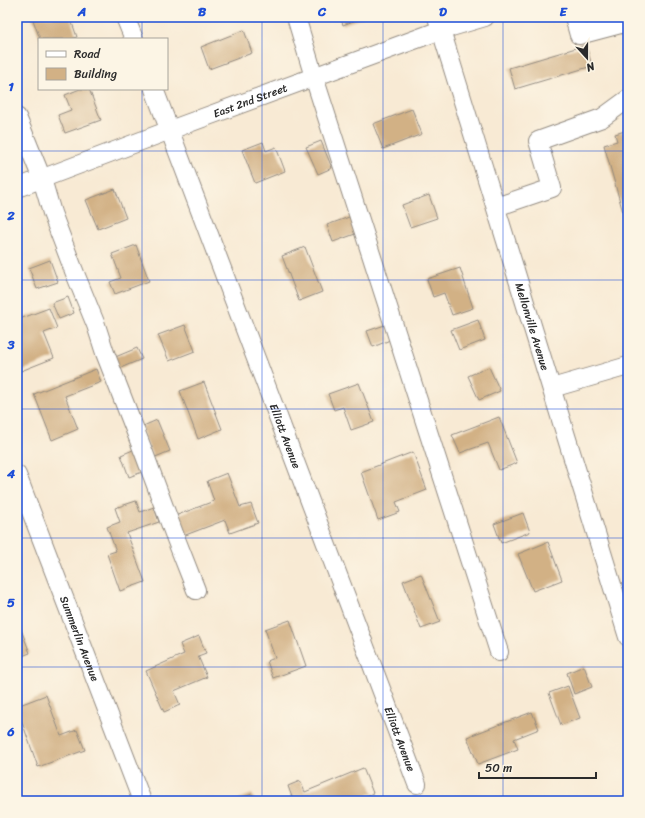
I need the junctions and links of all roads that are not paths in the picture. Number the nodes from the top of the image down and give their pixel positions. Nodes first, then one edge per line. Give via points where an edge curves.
1 (125, 17) edge
2 (296, 17) edge
3 (485, 17) edge
4 (574, 17) edge
5 (628, 22) edge
6 (439, 23) edge
7 (134, 38) edge
8 (314, 77) junction
9 (154, 90) edge
10 (628, 99) edge
11 (17, 117) edge
12 (170, 130) junction
13 (42, 179) junction
14 (17, 188) edge
15 (496, 207) junction
16 (628, 366) edge
17 (552, 388) junction
18 (17, 475) edge
19 (196, 590) dead end
20 (628, 637) edge
21 (499, 652) dead end
22 (417, 784) dead end
23 (142, 801) edge

1 - 7 street
2 - 8 street
3 - 6 street, East 2nd Street
4 - 5 street via 579,35
6 - 8 street, East 2nd Street
6 - 15 street, Mellonville Avenue
8 - 12 street, East 2nd Street
8 - 21 street
9 - 12 street, Elliott Avenue
10 - 15 street via 602,118 538,141 552,188
11 - 13 street
12 - 13 street, East 2nd Street
12 - 22 street, Elliott Avenue
13 - 14 street, East 2nd Street
13 - 19 street via 52,213
15 - 17 street, Mellonville Avenue
16 - 17 street
17 - 20 street, Mellonville Avenue
18 - 23 street, Summerlin Avenue

